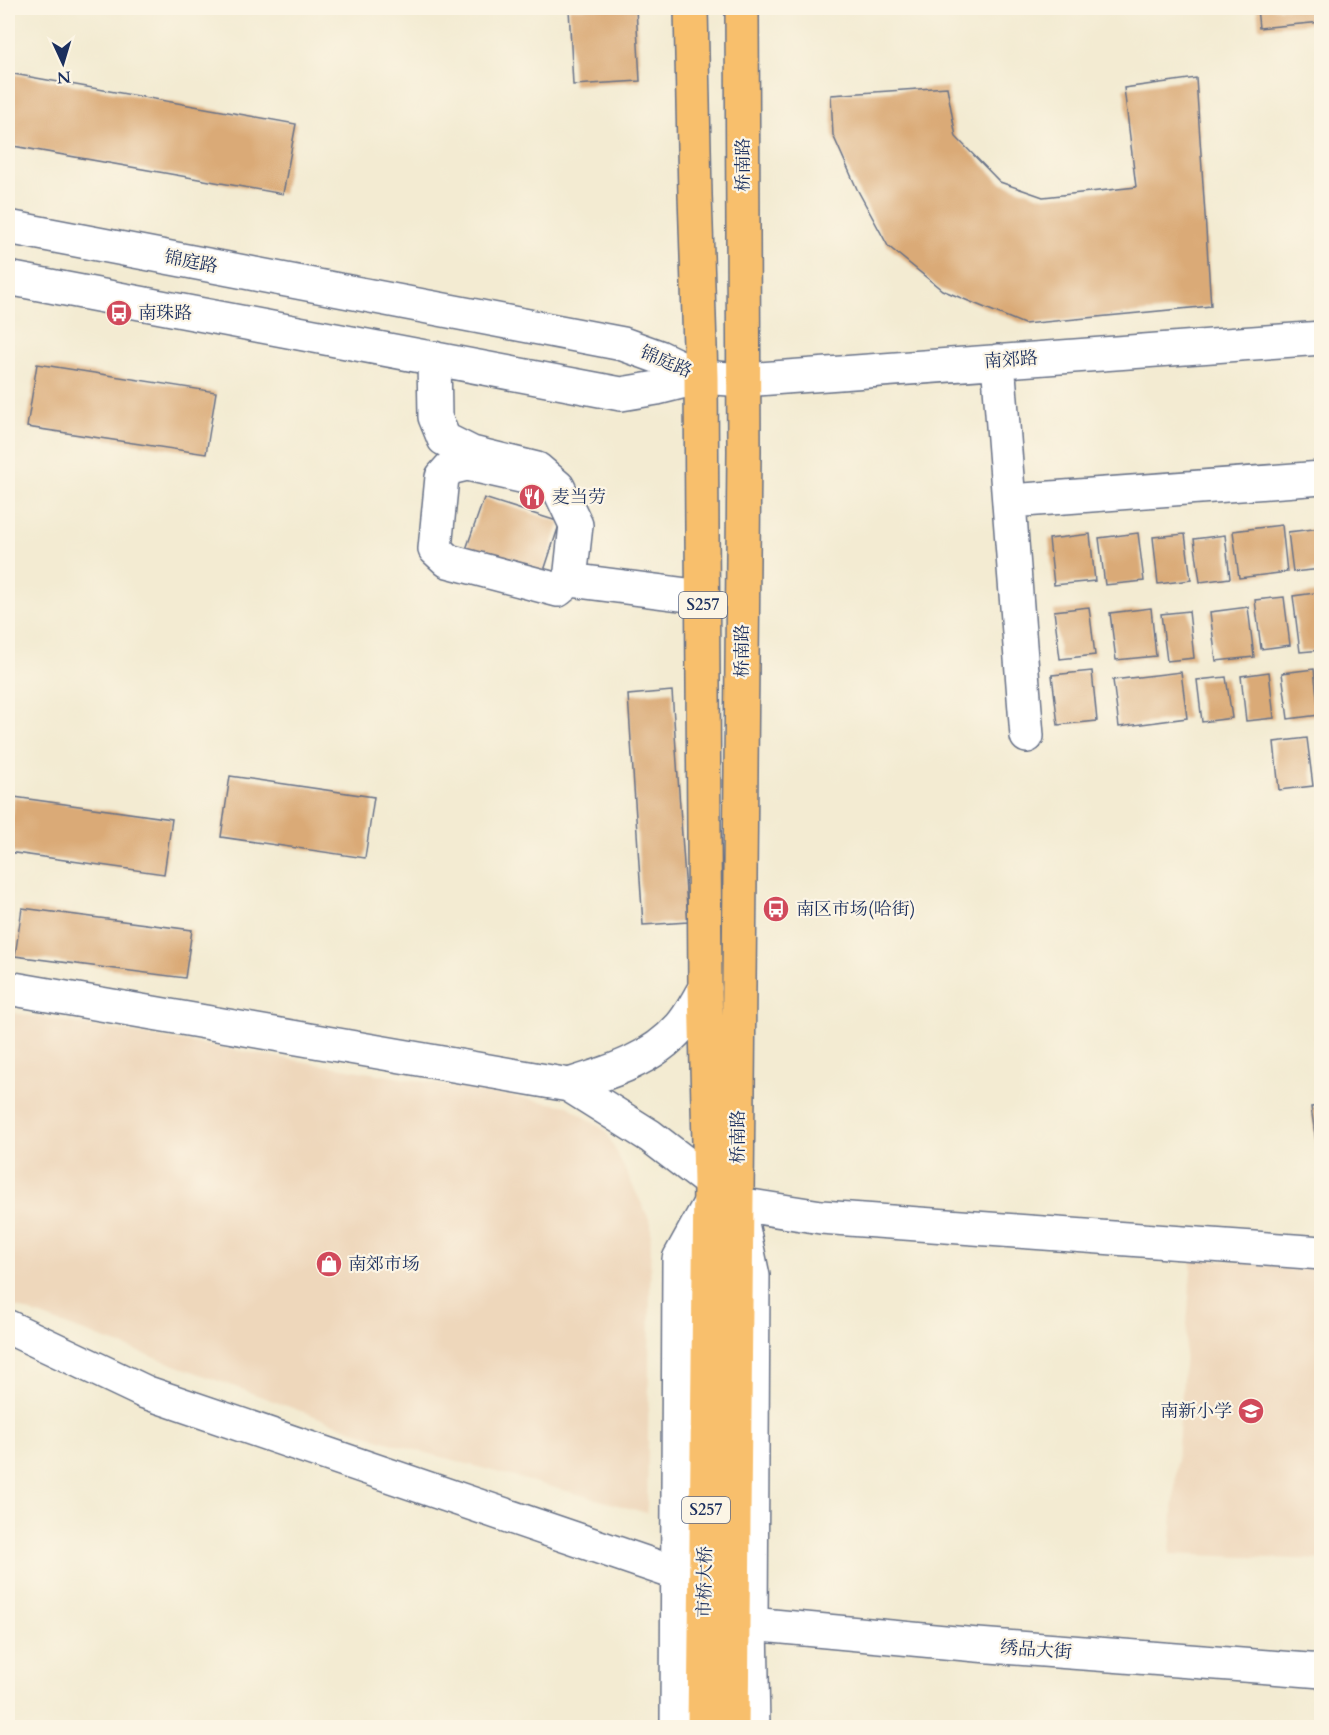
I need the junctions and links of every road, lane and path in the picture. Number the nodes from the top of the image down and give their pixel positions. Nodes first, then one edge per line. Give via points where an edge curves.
1 (691, 8) edge
2 (742, 8) edge
3 (8, 227) edge
4 (8, 278) edge
5 (1322, 338) edge
6 (434, 358) junction
7 (998, 361) junction
8 (701, 377) junction
9 (744, 380) junction
10 (1322, 478) edge
11 (552, 483) junction
12 (1010, 501) junction
13 (570, 580) junction
14 (703, 597) junction
15 (1027, 736) dead end
16 (8, 988) edge
17 (705, 988) junction
18 (569, 1085) junction
19 (719, 1196) junction
20 (1322, 1253) edge
21 (722, 1294) junction
22 (8, 1327) edge
23 (678, 1574) junction
24 (751, 1624) junction
25 (1322, 1671) edge
26 (677, 1728) edge
27 (704, 1728) edge
28 (732, 1728) edge
29 (753, 1728) edge

1 - 8 main road, 桥南路 / S257
2 - 9 main road, 桥南路 / S257
3 - 8 street, 锦庭路 via 622,344
4 - 6 street, 锦庭路
5 - 7 street, 南郊路
6 - 8 street, 锦庭路 via 621,394
6 - 11 street via 435,417 444,439 472,453 537,469
7 - 9 street, 南郊路
7 - 12 street
8 - 9 street, 南郊路
8 - 14 main road, 桥南路 / S257
9 - 19 main road, 桥南路 / S257
10 - 12 street
11 - 13 street via 558,487 576,525
11 - 13 street via 467,464 450,468 442,477 435,549 448,561 558,590
12 - 15 street
13 - 14 street
14 - 17 main road, 桥南路 / S257
16 - 18 street
17 - 18 street via 680,1027 660,1046 629,1064
17 - 19 main road, 桥南路 / S257
18 - 19 street via 650,1136
19 - 20 street via 821,1217
19 - 21 main road, 桥南路 / S257
19 - 23 street via 679,1259
19 - 24 street via 753,1276
21 - 27 main road, 市桥大桥 / S257
21 - 28 main road, 市桥大桥 / S257
22 - 23 street via 145,1392
23 - 26 street
24 - 25 street, 绣品大街
24 - 29 street

